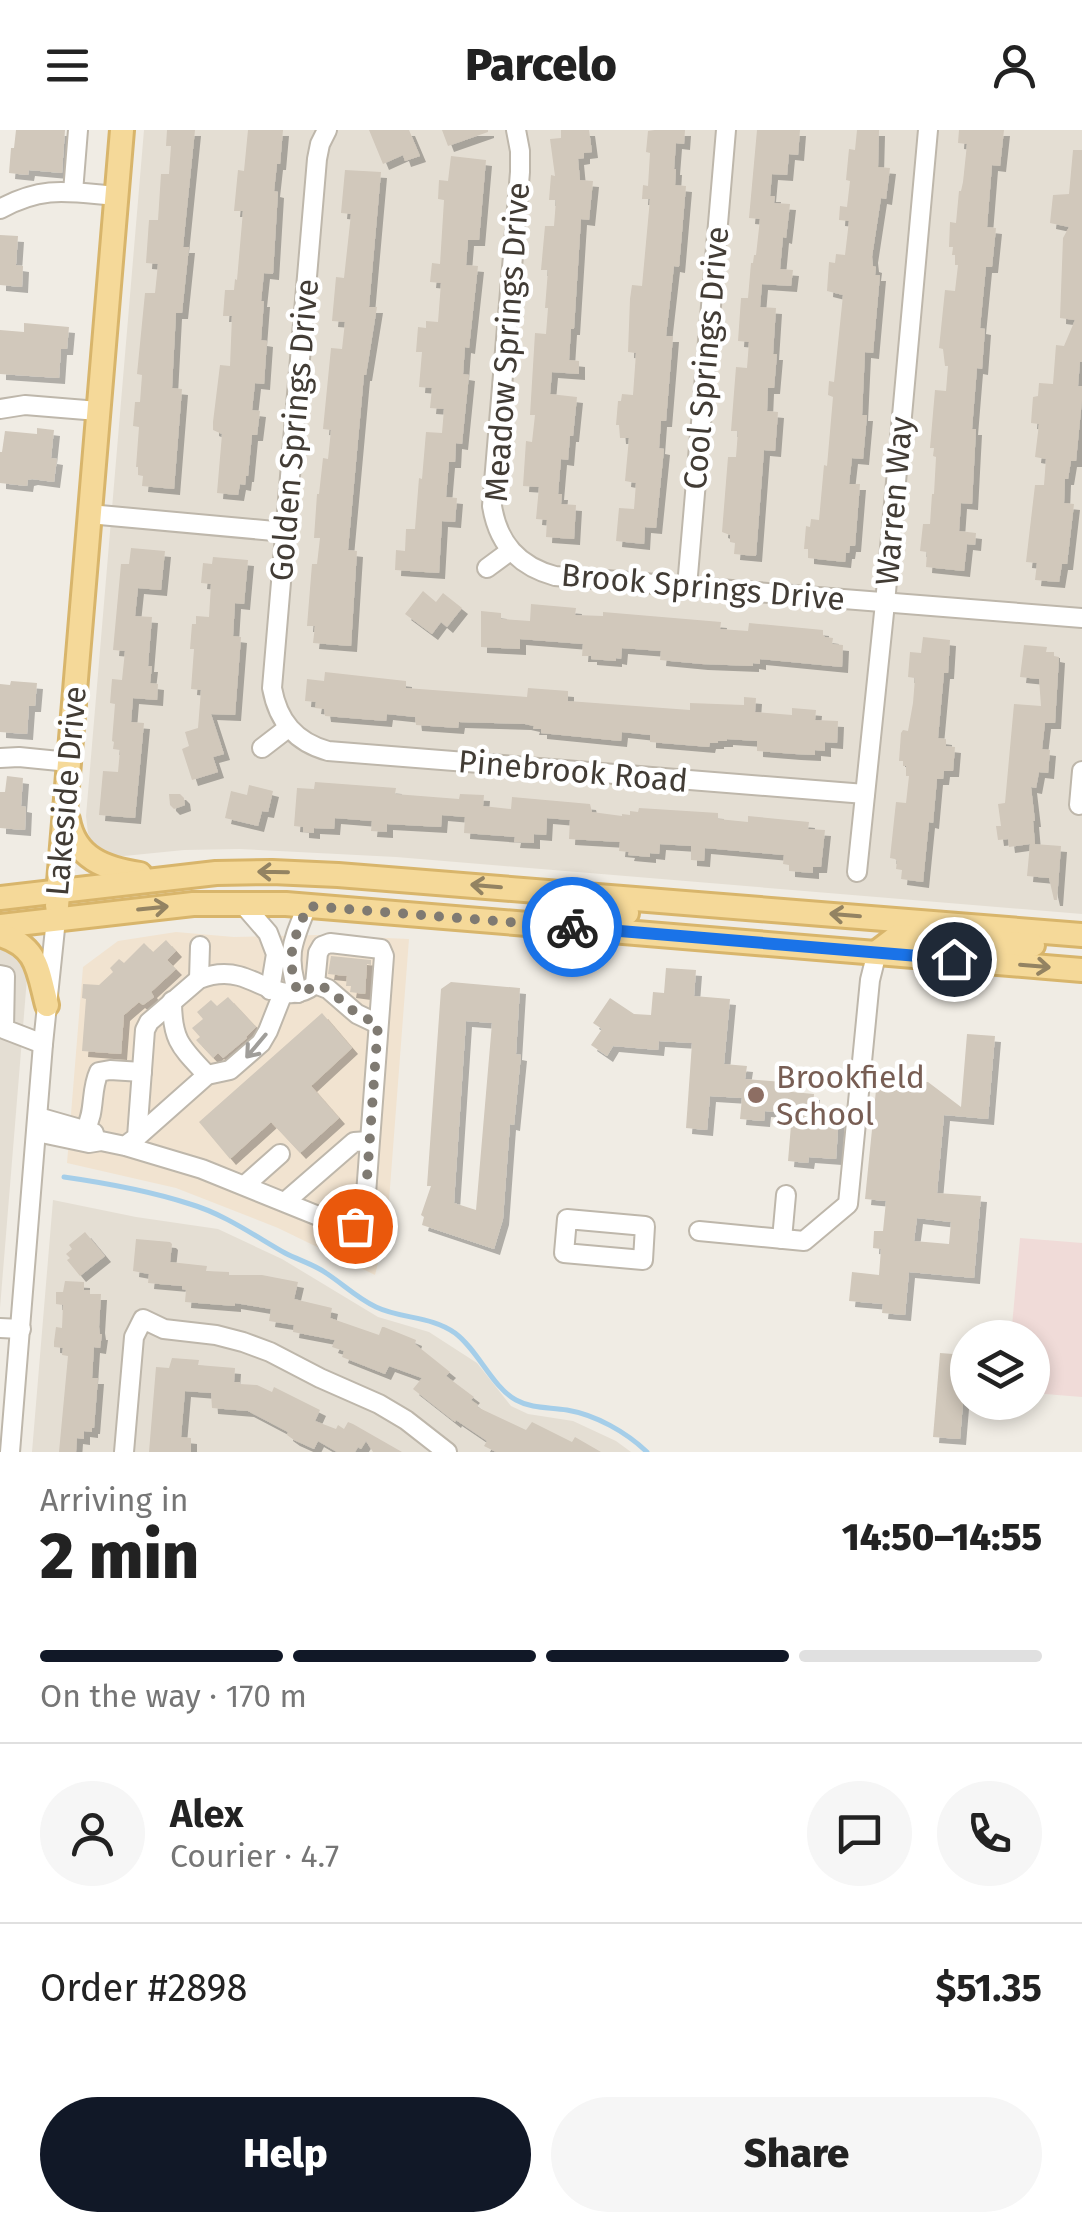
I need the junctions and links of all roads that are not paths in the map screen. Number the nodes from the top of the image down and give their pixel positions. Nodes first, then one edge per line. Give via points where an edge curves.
1 (78, 130) edge
2 (122, 130) edge
3 (327, 130) edge
4 (516, 130) edge
5 (726, 130) edge
6 (928, 130) edge
7 (73, 192) junction
8 (116, 196) junction
9 (0, 209) edge
10 (0, 409) edge
11 (98, 411) junction
12 (89, 514) junction
13 (285, 532) junction
14 (510, 551) junction
15 (487, 568) dead end
16 (686, 587) junction
17 (885, 602) junction
18 (1082, 618) edge
19 (288, 728) junction
20 (262, 748) dead end
21 (0, 758) edge
22 (69, 762) junction
23 (1082, 771) edge
24 (866, 794) junction
25 (1079, 805) dead end
26 (65, 807) junction
27 (857, 872) dead end
28 (169, 878) junction
29 (58, 892) junction
30 (0, 898) edge
31 (242, 903) junction
32 (308, 906) junction
33 (744, 907) junction
34 (56, 919) junction
35 (0, 926) edge
36 (564, 926) junction
37 (0, 935) edge
38 (1078, 935) edge
39 (200, 946) dead end
40 (877, 952) junction
41 (1082, 970) edge
42 (0, 976) edge
43 (199, 979) junction
44 (292, 990) junction
45 (172, 1001) junction
46 (47, 1005) junction
47 (378, 1024) junction
48 (43, 1044) junction
49 (142, 1072) junction
50 (207, 1075) junction
51 (37, 1124) junction
52 (93, 1135) junction
53 (131, 1142) junction
54 (369, 1142) junction
55 (280, 1154) dead end
56 (245, 1185) junction
57 (786, 1196) dead end
58 (286, 1202) junction
59 (566, 1219) joint
60 (700, 1231) dead end
61 (782, 1239) junction
62 (0, 1328) edge
63 (20, 1329) junction
64 (10, 1452) edge
65 (124, 1452) edge
66 (447, 1452) edge

1 - 7 street
2 - 8 main road, Lakeside Drive
3 - 13 street, Golden Springs Drive via 317,159
4 - 14 street, Meadow Springs Drive via 520,172 492,506
5 - 16 street, Cool Springs Drive
6 - 17 street, Warren Way
7 - 8 street
7 - 9 street via 37,193
8 - 11 main road, Lakeside Drive
10 - 11 street
11 - 12 main road, Lakeside Drive
12 - 13 street
12 - 22 main road, Lakeside Drive
13 - 19 street, Golden Springs Drive via 272,688
14 - 15 street
14 - 16 street, Brook Springs Drive via 554,576
16 - 17 street, Brook Springs Drive
17 - 18 street, Brook Springs Drive
17 - 24 street, Warren Way
19 - 20 street
19 - 24 street, Pinebrook Road via 328,751
21 - 22 street
22 - 26 main road, Lakeside Drive
23 - 25 street
24 - 27 street, Warren Way
26 - 28 main road via 74,842 93,860
26 - 29 main road, Lakeside Drive
28 - 29 main road
33 -> 28 main road via 338,875
29 - 30 main road
29 - 34 main road, Lakeside Drive
31 - 32 main road
34 -> 31 main road
31 - 44 street via 268,933
32 - 36 main road
32 - 44 street via 292,947
33 - 36 main road via 701,917 584,910
38 -> 33 main road
34 - 35 main road
34 - 46 street, Lakeside Drive
36 - 40 main road
37 - 46 main road via 31,953
38 - 40 main road via 1024,946 898,936
39 - 43 street
40 -> 41 main road
40 - 61 street via 848,1204 804,1241
42 - 48 street via 4,1029
43 - 44 street via 226,973
43 - 45 street
44 - 47 street via 328,989
44 - 47 street via 322,946 381,949
44 -> 50 street via 261,1044 230,1070
45 - 49 street via 145,1030
45 - 50 street via 174,1034
46 - 48 street, Lakeside Drive
47 - 54 street
48 - 51 street, Lakeside Drive
49 - 52 street via 99,1072
49 - 53 street
50 - 53 street
51 - 52 street
51 - 63 street, Lakeside Drive
52 - 53 street
53 - 56 street
54 - 58 street via 354,1142
54 - 58 street via 365,1206 355,1226
55 - 56 street
56 - 58 street
57 - 61 street
59 - 59 street via 645,1226 642,1260 564,1253
60 - 61 street
62 - 63 street
63 - 64 street, Lakeside Drive
65 - 66 street via 134,1337 144,1320 270,1352 379,1404

